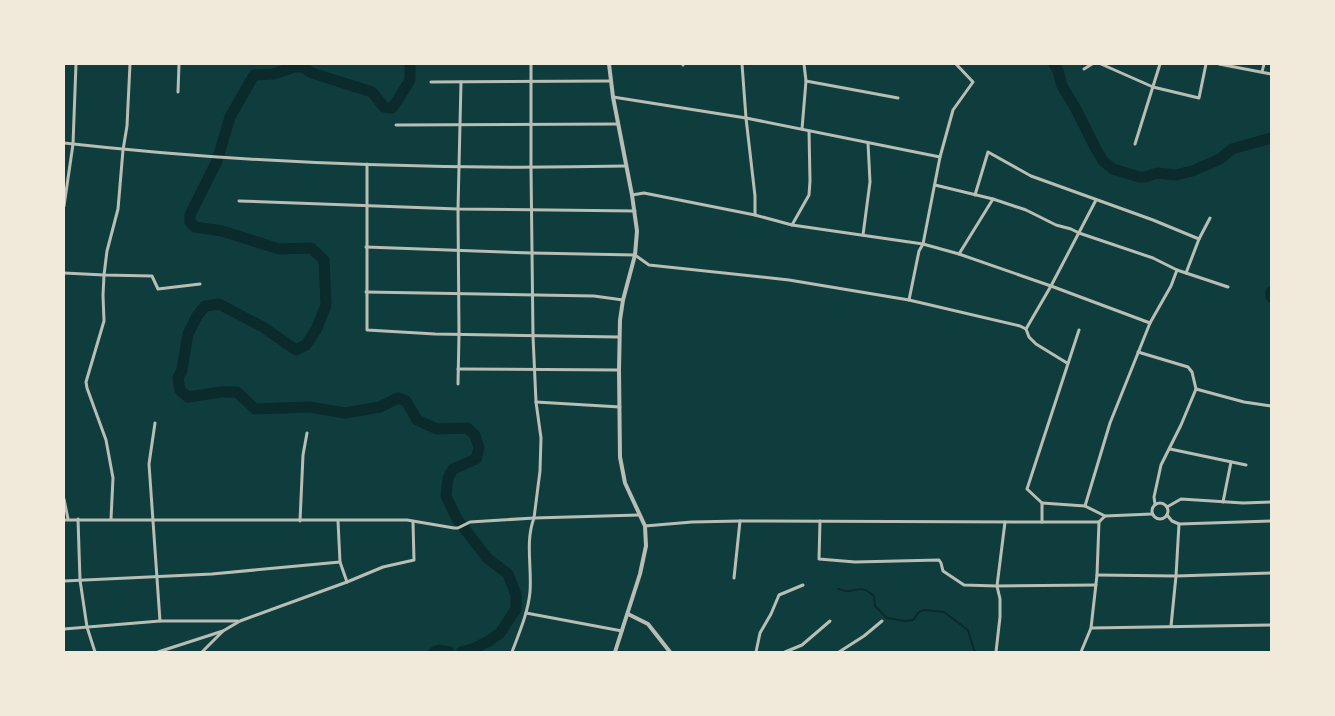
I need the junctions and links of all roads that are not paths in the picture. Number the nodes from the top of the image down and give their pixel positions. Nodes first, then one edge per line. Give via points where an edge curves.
1 (76, 64) edge
2 (130, 64) edge
3 (179, 64) edge
4 (531, 64) edge
5 (609, 64) edge
6 (742, 64) edge
7 (804, 64) edge
8 (956, 64) edge
9 (1092, 64) edge
10 (1101, 64) edge
11 (1160, 64) edge
12 (1206, 64) edge
13 (1219, 64) edge
14 (1264, 64) edge
15 (1084, 69) dead end
16 (1262, 72) junction
17 (1271, 74) edge
18 (610, 81) junction
19 (806, 81) junction
20 (432, 82) dead end
21 (461, 82) junction
22 (531, 82) junction
23 (1153, 87) junction
24 (178, 92) dead end
25 (613, 97) junction
26 (898, 98) dead end
27 (746, 118) junction
28 (396, 124) dead end
29 (531, 124) junction
30 (618, 124) junction
31 (460, 125) junction
32 (802, 129) junction
33 (809, 131) junction
34 (64, 143) edge
35 (868, 143) junction
36 (73, 144) junction
37 (1135, 144) dead end
38 (123, 150) junction
39 (940, 157) junction
40 (367, 164) junction
41 (459, 166) junction
42 (626, 166) junction
43 (531, 168) junction
44 (934, 185) junction
45 (632, 195) junction
46 (975, 195) junction
47 (993, 199) junction
48 (1096, 200) junction
49 (239, 201) dead end
50 (366, 205) junction
51 (64, 206) edge
52 (458, 209) junction
53 (532, 210) junction
54 (635, 211) junction
55 (755, 215) junction
56 (1210, 218) dead end
57 (792, 225) junction
58 (1079, 233) junction
59 (863, 235) junction
60 (1199, 238) junction
61 (923, 244) junction
62 (366, 248) junction
63 (459, 251) junction
64 (532, 253) junction
65 (959, 254) junction
66 (634, 255) junction
67 (1177, 270) junction
68 (64, 272) edge
69 (1186, 273) junction
70 (104, 276) junction
71 (200, 284) dead end
72 (1051, 286) junction
73 (1228, 287) dead end
74 (366, 292) junction
75 (459, 294) junction
76 (533, 295) junction
77 (623, 300) junction
78 (909, 300) junction
79 (1150, 324) junction
80 (1026, 329) junction
81 (1079, 330) dead end
82 (459, 334) junction
83 (533, 336) junction
84 (619, 337) junction
85 (1138, 352) junction
86 (1067, 363) junction
87 (458, 369) junction
88 (534, 369) junction
89 (619, 370) junction
90 (458, 384) dead end
91 (1196, 389) junction
92 (536, 402) junction
93 (1271, 406) edge
94 (620, 407) junction
95 (155, 423) dead end
96 (307, 433) dead end
97 (1170, 449) junction
98 (1231, 462) junction
99 (1246, 465) dead end
100 (64, 499) edge
101 (1223, 502) junction
102 (1271, 502) edge
103 (1042, 503) junction
104 (1155, 504) junction
105 (1085, 506) junction
106 (1167, 507) junction
107 (1152, 514) junction
108 (639, 515) junction
109 (1167, 515) junction
110 (1105, 516) junction
111 (534, 518) junction
112 (66, 519) edge
113 (78, 519) junction
114 (111, 520) junction
115 (154, 520) junction
116 (300, 521) junction
117 (338, 521) junction
118 (740, 521) junction
119 (820, 521) junction
120 (1271, 521) edge
121 (414, 522) junction
122 (1005, 522) junction
123 (1042, 522) junction
124 (1099, 522) junction
125 (1180, 524) junction
126 (645, 526) junction
127 (340, 562) junction
128 (1271, 573) edge
129 (1097, 575) junction
130 (157, 576) junction
131 (1176, 576) junction
132 (734, 578) dead end
133 (80, 580) junction
134 (64, 581) edge
135 (347, 582) junction
136 (1096, 584) junction
137 (803, 585) dead end
138 (997, 586) junction
139 (526, 613) junction
140 (628, 614) junction
141 (160, 621) junction
142 (240, 621) junction
143 (882, 621) dead end
144 (830, 622) dead end
145 (1271, 625) edge
146 (1171, 626) junction
147 (87, 627) junction
148 (1091, 628) junction
149 (64, 629) edge
150 (223, 631) junction
151 (622, 631) junction
152 (996, 651) edge
153 (96, 652) edge
154 (158, 652) edge
155 (202, 652) edge
156 (512, 652) edge
157 (615, 652) edge
158 (670, 652) edge
159 (756, 652) edge
160 (786, 652) edge
161 (839, 652) edge
162 (1081, 652) edge

1 - 36 street
2 - 38 street
3 - 24 street
4 - 22 street
5 - 18 street
6 - 27 street
7 - 19 street
8 - 39 street via 973,82 954,110
9 - 15 street
10 - 23 street
11 - 23 street
12 - 23 street via 1199,98
13 - 16 street
14 - 16 street
16 - 17 street
18 - 22 street
18 - 25 street
19 - 26 street
19 - 32 street
20 - 21 street
21 - 22 street
21 - 31 street
22 - 29 street
23 - 37 street
25 - 27 street
25 - 30 street
27 - 32 street
27 - 55 street
28 - 31 street
29 - 30 street
29 - 31 street
29 - 43 street
30 - 42 street
31 - 41 street
32 - 33 street
33 - 35 street
33 - 57 street via 809,195
34 - 36 street
35 - 39 street
35 - 59 street via 870,182
36 - 38 street
36 - 51 street
38 - 40 street
38 - 70 street via 118,209
39 - 44 street
40 - 41 street
40 - 50 street
41 - 43 street
41 - 52 street
42 - 43 street
42 - 45 street
43 - 53 street
44 - 46 street
44 - 61 street
45 - 54 street
45 - 55 street via 644,193
46 - 47 street
46 - 48 street via 988,152 1031,176
47 - 58 street
47 - 65 street
48 - 58 street
48 - 60 street
49 - 50 street
50 - 52 street
50 - 62 street
52 - 53 street
52 - 63 street
53 - 54 street
53 - 64 street
54 - 66 street
55 - 57 street
56 - 60 street
57 - 59 street
58 - 67 street via 1153,258
58 - 72 street
59 - 61 street
60 - 69 street
61 - 65 street
61 - 78 street
62 - 63 street
62 - 74 street
63 - 64 street
63 - 75 street
64 - 66 street
64 - 76 street
65 - 72 street
66 - 77 street
66 - 78 street via 649,265 789,280
67 - 69 street
67 - 79 street
68 - 70 street
69 - 73 street
70 - 71 street via 152,276 158,289
70 - 114 street via 104,321 86,382 106,440 113,478
72 - 79 street
72 - 80 street
74 - 75 street
74 - 82 street via 367,330
75 - 76 street
75 - 82 street
76 - 77 street
76 - 83 street
77 - 84 street
78 - 80 street
79 - 85 street
80 - 86 street via 1036,344
81 - 86 street
82 - 83 street
82 - 87 street
83 - 84 street
83 - 88 street
84 - 89 street
85 - 91 street via 1188,367
85 - 105 street via 1110,423
86 - 103 street via 1027,489
87 - 88 street
87 - 90 street
88 - 89 street
88 - 92 street
89 - 94 street
91 - 93 street
91 - 97 street
92 - 94 street
92 - 111 street via 541,438
94 - 108 street via 620,457 625,483
95 - 115 street via 149,464
96 - 116 street
97 - 98 street
97 - 104 street via 1161,465
98 - 99 street
98 - 101 street
100 - 112 street
101 - 102 street
101 - 106 street via 1181,499
103 - 105 street
103 - 123 street
104 - 106 street via 1160,502
104 - 107 street
105 - 110 street
106 - 109 street
107 - 109 street via 1159,519
107 - 110 street
108 - 111 street
108 - 126 street
109 - 125 street
110 - 124 street
111 - 121 street via 470,522 458,528
111 - 139 street via 528,550 530,592
112 - 113 street
113 - 114 street
113 - 133 street
114 - 115 street
115 - 116 street
115 - 130 street
116 - 117 street
117 - 121 street
117 - 127 street
118 - 119 street
118 - 126 street
118 - 132 street
119 - 122 street
119 - 138 street via 819,559 855,562 939,560 943,571 964,585
120 - 125 street
121 - 135 street via 414,560 383,567
122 - 123 street
122 - 138 street
123 - 124 street
124 - 129 street
125 - 131 street
126 - 140 street via 646,546
127 - 130 street
127 - 135 street
128 - 131 street
129 - 131 street
129 - 136 street
130 - 133 street
130 - 141 street
131 - 146 street
133 - 134 street
133 - 147 street
135 - 142 street
136 - 138 street
136 - 148 street
137 - 159 street via 779,596 760,633
138 - 152 street via 1000,617
139 - 151 street
139 - 156 street
140 - 151 street
140 - 158 street via 648,624
141 - 142 street
141 - 147 street
142 - 150 street
143 - 161 street
144 - 160 street via 802,645
145 - 146 street
146 - 148 street
147 - 149 street
147 - 153 street
148 - 162 street
150 - 154 street
150 - 155 street
151 - 157 street

